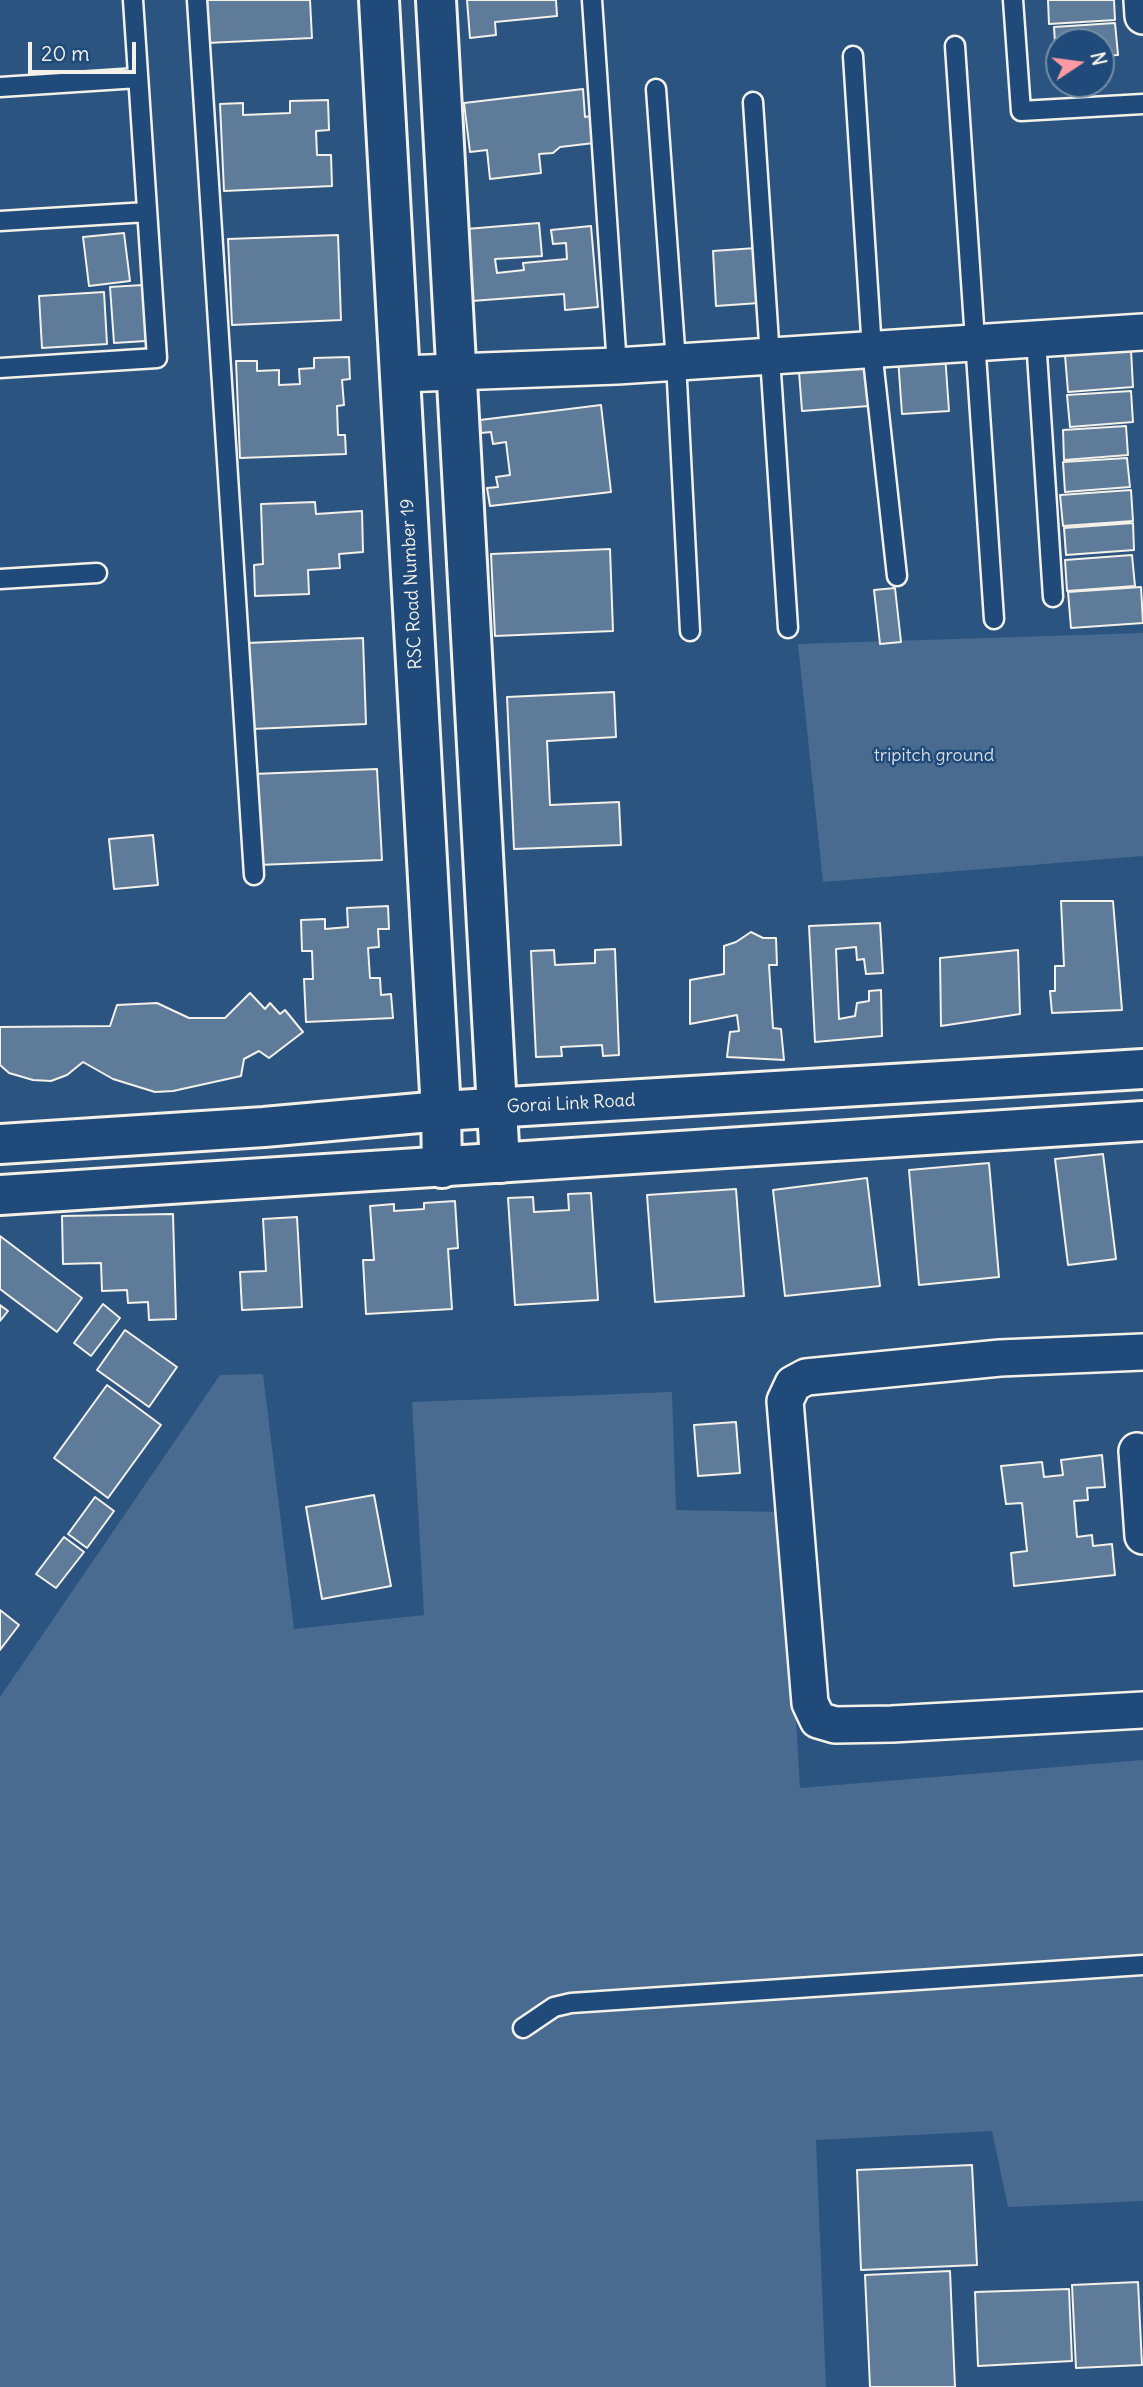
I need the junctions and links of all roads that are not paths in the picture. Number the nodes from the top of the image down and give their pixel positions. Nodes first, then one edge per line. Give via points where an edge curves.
1 (133, 0) edge
2 (197, 0) edge
3 (379, 0) edge
4 (436, 0) edge
5 (592, 0) edge
6 (1013, 0) edge
7 (1142, 0) edge
8 (1143, 16) edge
9 (956, 46) dead end
10 (853, 56) dead end
11 (138, 78) junction
12 (0, 87) edge
13 (656, 89) dead end
14 (753, 102) dead end
15 (1143, 104) edge
16 (147, 212) junction
17 (0, 221) edge
18 (1143, 332) edge
19 (1036, 339) junction
20 (975, 343) junction
21 (872, 350) junction
22 (771, 356) junction
23 (676, 362) junction
24 (617, 366) junction
25 (0, 368) edge
26 (458, 372) junction
27 (401, 374) junction
28 (97, 573) dead end
29 (897, 576) dead end
30 (0, 579) edge
31 (1053, 597) dead end
32 (994, 619) dead end
33 (789, 628) dead end
34 (690, 631) dead end
35 (254, 875) dead end
36 (1143, 1069) edge
37 (498, 1108) junction
38 (441, 1111) junction
39 (1143, 1121) edge
40 (0, 1143) edge
41 (500, 1163) junction
42 (442, 1168) junction
43 (0, 1195) edge
44 (1143, 1352) edge
45 (1137, 1451) dead end
46 (1143, 1536) edge
47 (1143, 1710) edge
48 (1143, 1965) edge
49 (523, 2028) dead end

1 - 11 lane
2 - 35 lane
3 - 27 street, RSC Road Number 19
4 - 26 street
5 - 24 lane
6 - 15 lane via 1021,111
7 - 8 street
9 - 20 lane
10 - 21 lane
11 - 12 lane
11 - 16 lane
13 - 23 lane
14 - 22 lane
16 - 17 lane
16 - 25 lane via 157,358
18 - 19 street
19 - 20 street
19 - 31 lane
20 - 21 street
20 - 32 lane
21 - 22 street
21 - 29 lane
22 - 23 street
22 - 33 lane
23 - 24 street
23 - 34 lane
24 - 26 street
26 - 27 street
26 - 37 street
27 - 38 street, RSC Road Number 19
28 - 30 lane
36 - 37 street, Gorai Link Road
37 - 38 street, Gorai Link Road
37 - 41 street
38 - 40 street, Gorai Link Road
38 - 42 street, RSC Road Number 19
39 - 41 street
41 - 42 street
42 - 43 street
44 - 47 street via 1000,1357 806,1377 793,1384 785,1401 810,1703 818,1720 835,1726
45 - 46 street
48 - 49 lane via 571,2003 544,2012

